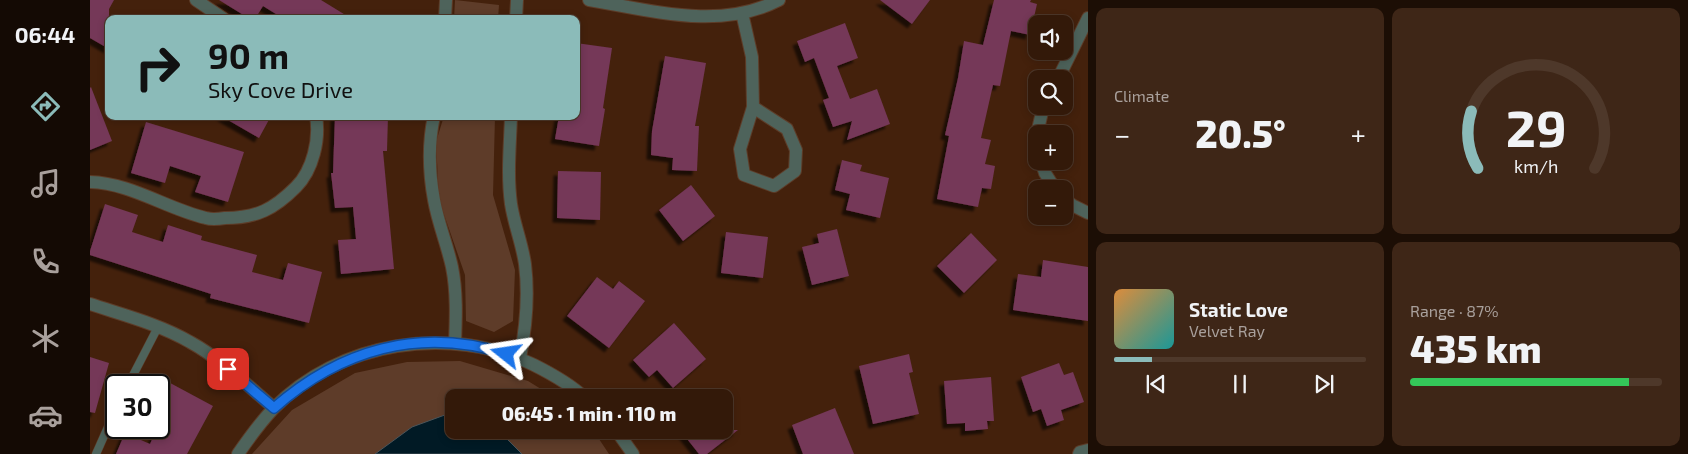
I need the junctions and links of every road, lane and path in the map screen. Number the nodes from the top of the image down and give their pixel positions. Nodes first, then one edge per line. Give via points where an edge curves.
1 (196, 0) edge
2 (446, 0) edge
3 (516, 0) edge
4 (590, 0) edge
5 (779, 0) edge
6 (742, 13) junction
7 (218, 15) edge
8 (446, 15) edge
9 (516, 15) edge
10 (1088, 18) edge
11 (1062, 70) edge
12 (754, 107) junction
13 (317, 120) edge
14 (433, 120) edge
15 (511, 120) edge
16 (90, 182) edge
17 (1073, 206) edge
18 (1088, 213) edge
19 (90, 304) edge
20 (158, 327) junction
21 (455, 343) junction
22 (520, 358) junction
23 (134, 374) edge
24 (574, 389) edge
25 (274, 408) junction
26 (105, 434) edge
27 (622, 439) edge
28 (1088, 450) edge
29 (96, 454) edge
30 (238, 454) edge
31 (633, 454) edge
32 (1079, 454) edge

1 - 7 street
2 - 8 street
3 - 9 street
4 - 6 street via 691,16
5 - 6 street
6 - 12 street via 752,57
10 - 11 street
12 - 12 street via 740,149 744,175 774,186 795,172 796,150 788,129
13 - 16 street via 314,153 304,179 281,202 255,216 208,219 125,189
14 - 21 street via 430,165 434,201 452,267 457,303
15 - 22 street via 508,174 528,295 526,331
17 - 18 street
19 - 20 street
20 - 23 lane
20 - 25 street via 216,359
21 - 22 street
21 - 25 street via 386,348 355,357 326,370
22 - 24 street via 557,376
25 - 30 street
26 - 29 lane
27 - 31 street
28 - 32 street

